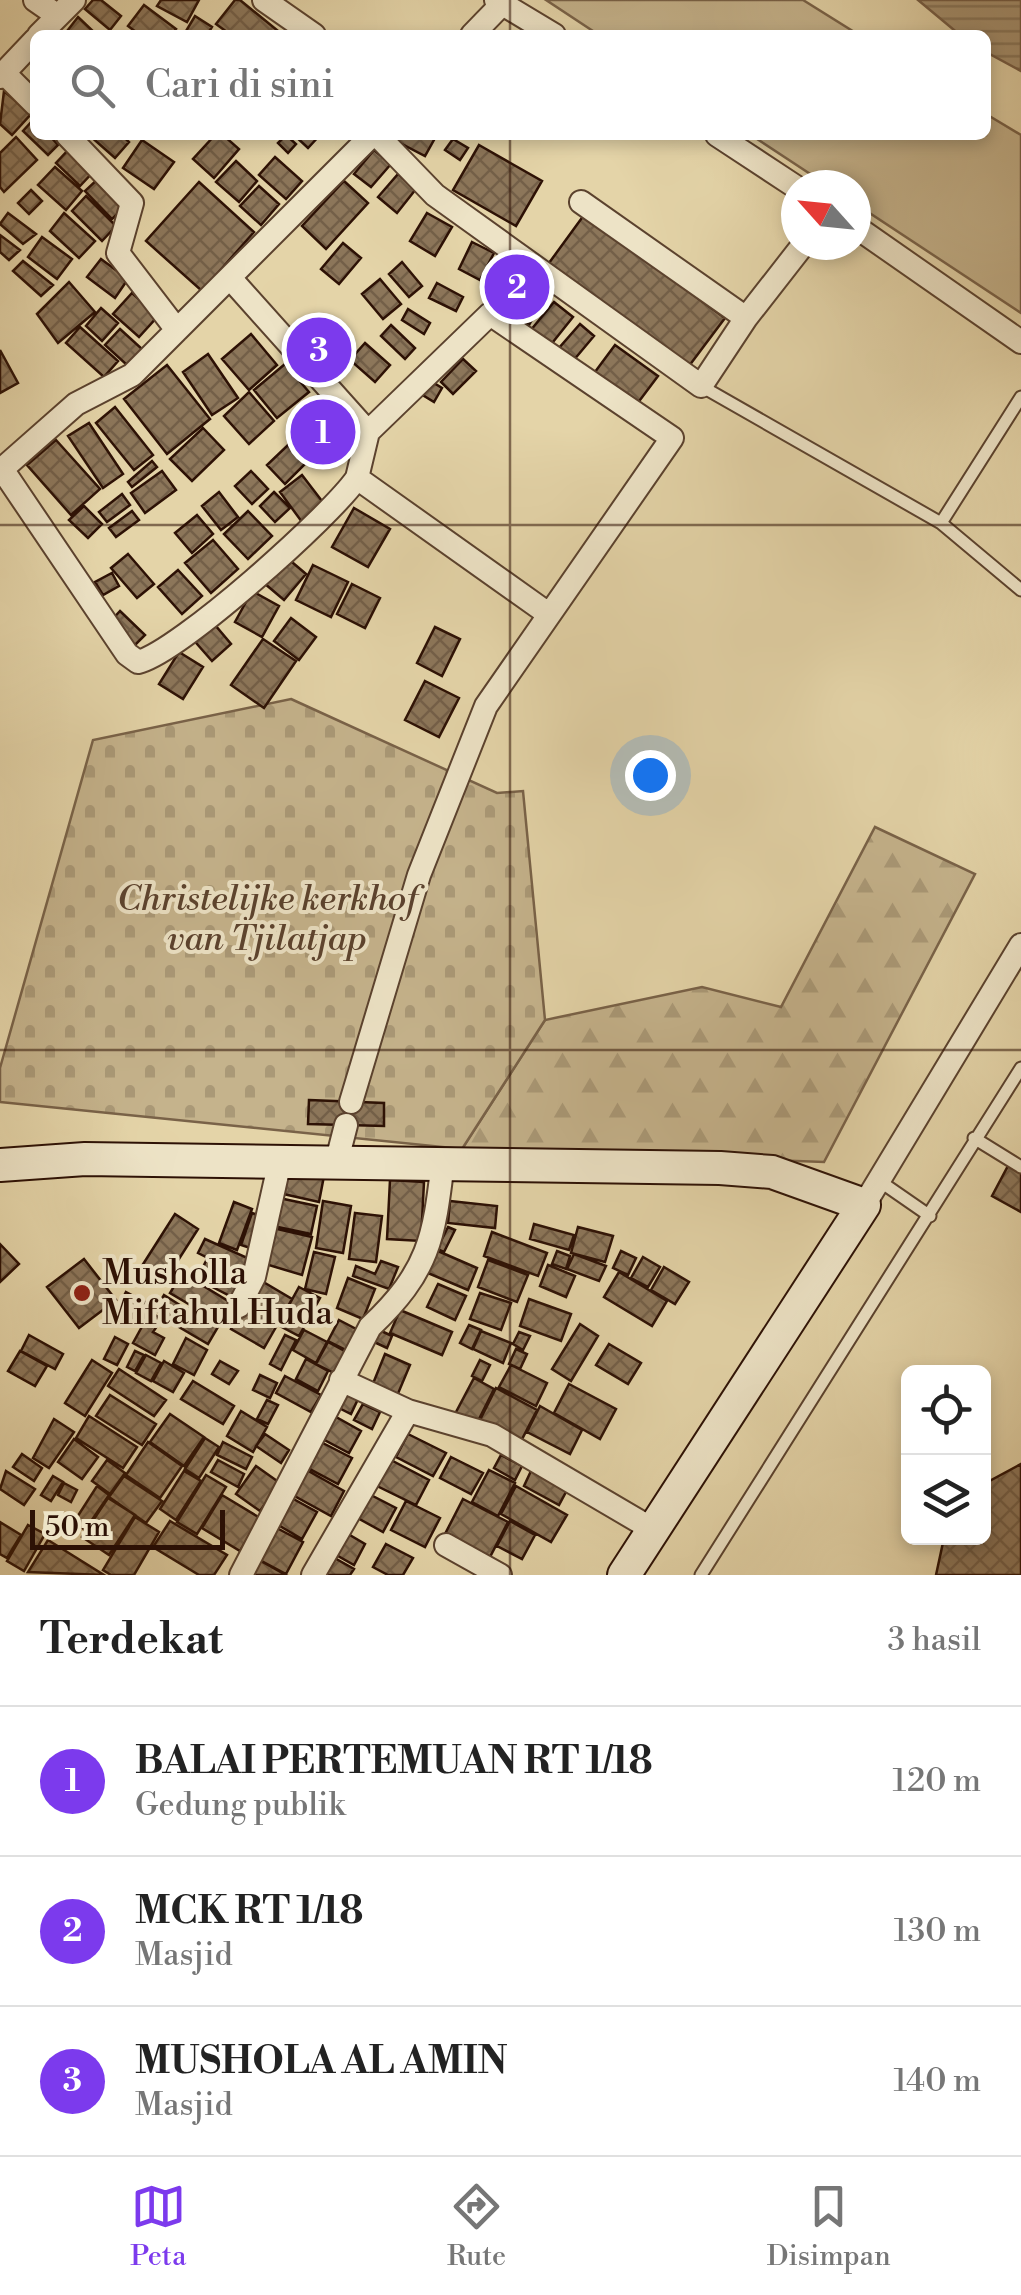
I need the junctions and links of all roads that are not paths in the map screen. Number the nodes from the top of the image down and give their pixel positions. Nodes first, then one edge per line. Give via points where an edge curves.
1 (35, 0) edge
2 (264, 0) edge
3 (500, 2) edge
4 (66, 8) edge
5 (44, 30) edge
6 (307, 30) edge
7 (476, 30) edge
8 (546, 30) edge
9 (30, 45) edge
10 (2, 75) edge
11 (30, 100) edge
12 (72, 140) edge
13 (369, 140) edge
14 (379, 140) edge
15 (725, 140) edge
16 (781, 177) edge
17 (582, 202) dead end
18 (871, 237) edge
19 (791, 260) edge
20 (230, 279) junction
21 (746, 318) junction
22 (178, 330) junction
23 (1021, 342) edge
24 (701, 386) junction
25 (1021, 398) edge
26 (368, 432) junction
27 (1, 470) edge
28 (357, 478) junction
29 (941, 523) junction
30 (1021, 590) edge
31 (547, 613) junction
32 (1021, 945) edge
33 (1021, 1068) edge
34 (351, 1102) dead end
35 (346, 1125) dead end
36 (974, 1138) junction
37 (337, 1160) junction
38 (280, 1161) junction
39 (443, 1161) junction
40 (0, 1166) edge
41 (1021, 1167) edge
42 (871, 1193) junction
43 (930, 1216) junction
44 (239, 1306) dead end
45 (341, 1380) junction
46 (408, 1411) junction
47 (652, 1530) junction
48 (446, 1545) dead end
49 (241, 1575) edge
50 (313, 1575) edge
51 (500, 1575) edge
52 (624, 1575) edge
53 (701, 1575) edge

1 - 4 street
2 - 6 street
3 - 7 street
3 - 8 street
4 - 5 street
9 - 10 street
10 - 11 street
12 - 22 street via 132,204 118,254
13 - 20 street
14 - 24 street via 434,195
15 - 16 street
17 - 21 street
18 - 23 street
19 - 21 street
20 - 22 street
20 - 26 street
21 - 24 street
22 - 27 street via 132,376 76,404
24 - 29 lane
25 - 29 lane
26 - 28 street
26 - 31 street via 490,314 669,435 672,441
27 - 28 street via 138,662 270,567
28 - 31 street
29 - 30 lane
31 - 34 street via 486,706 419,874
32 - 42 street
33 - 36 lane
35 - 37 street
36 - 41 lane
36 - 43 lane
37 - 38 street
37 - 39 street
38 - 40 street via 85,1159
38 - 44 street via 254,1277
39 - 42 street via 772,1172
39 - 45 street via 434,1237 401,1298 370,1327
42 - 43 lane
42 - 47 street
43 - 53 lane
45 - 46 street
45 - 49 street
46 - 47 street via 492,1435
46 - 50 street
47 - 52 street
48 - 51 street

